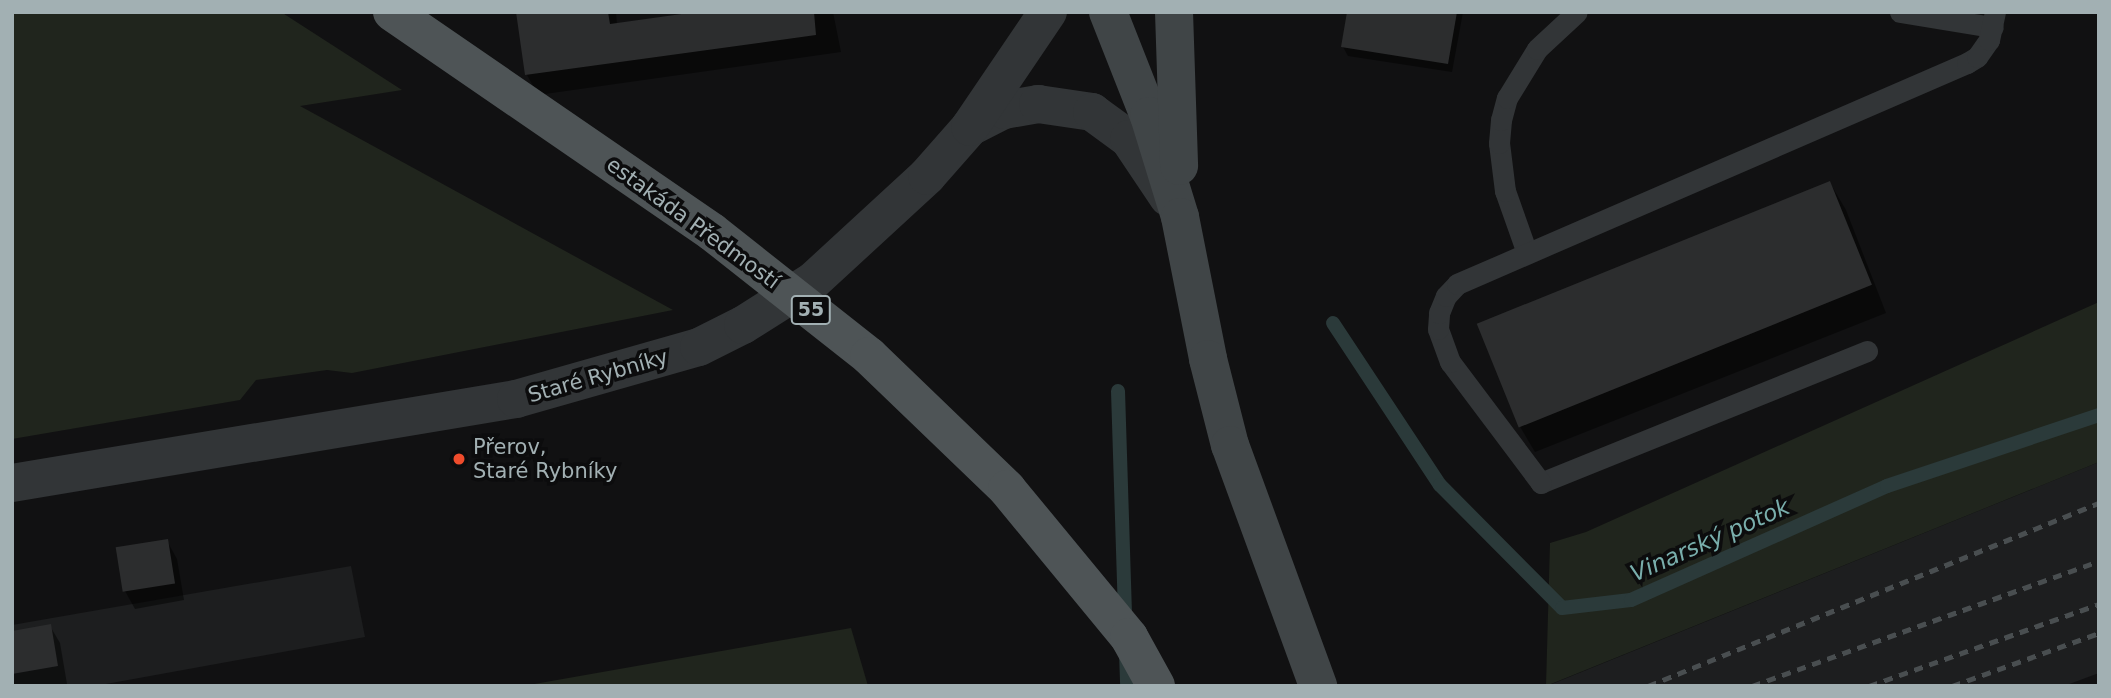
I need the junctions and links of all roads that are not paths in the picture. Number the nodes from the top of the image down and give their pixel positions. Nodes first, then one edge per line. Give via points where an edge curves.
1 (392, 12) edge
2 (1048, 12) edge
3 (1108, 12) edge
4 (1174, 12) edge
5 (1577, 12) edge
6 (1900, 12) edge
7 (1994, 20) edge
8 (970, 127) junction
9 (1180, 217) junction
10 (1527, 253) junction
11 (1867, 351) dead end
12 (12, 483) edge
13 (1156, 686) edge
14 (1318, 686) edge

1 - 13 main road, estakáda Předmostí / 55, bridge via 712,232 869,356 1023,508 1129,636
2 - 8 street, Staré Rybníky
3 - 9 main road via 1149,116
4 - 9 main road
5 - 10 lane via 1537,49 1507,98 1501,120 1505,191
6 - 7 lane
7 - 10 lane via 1983,50 1967,63
8 - 9 street via 1004,110 1038,104 1092,112 1129,139
8 - 12 street, Staré Rybníky via 927,176 813,281 699,347 516,399
9 - 14 main road via 1220,411
10 - 11 lane via 1457,284 1446,296 1438,329 1450,362 1541,483

